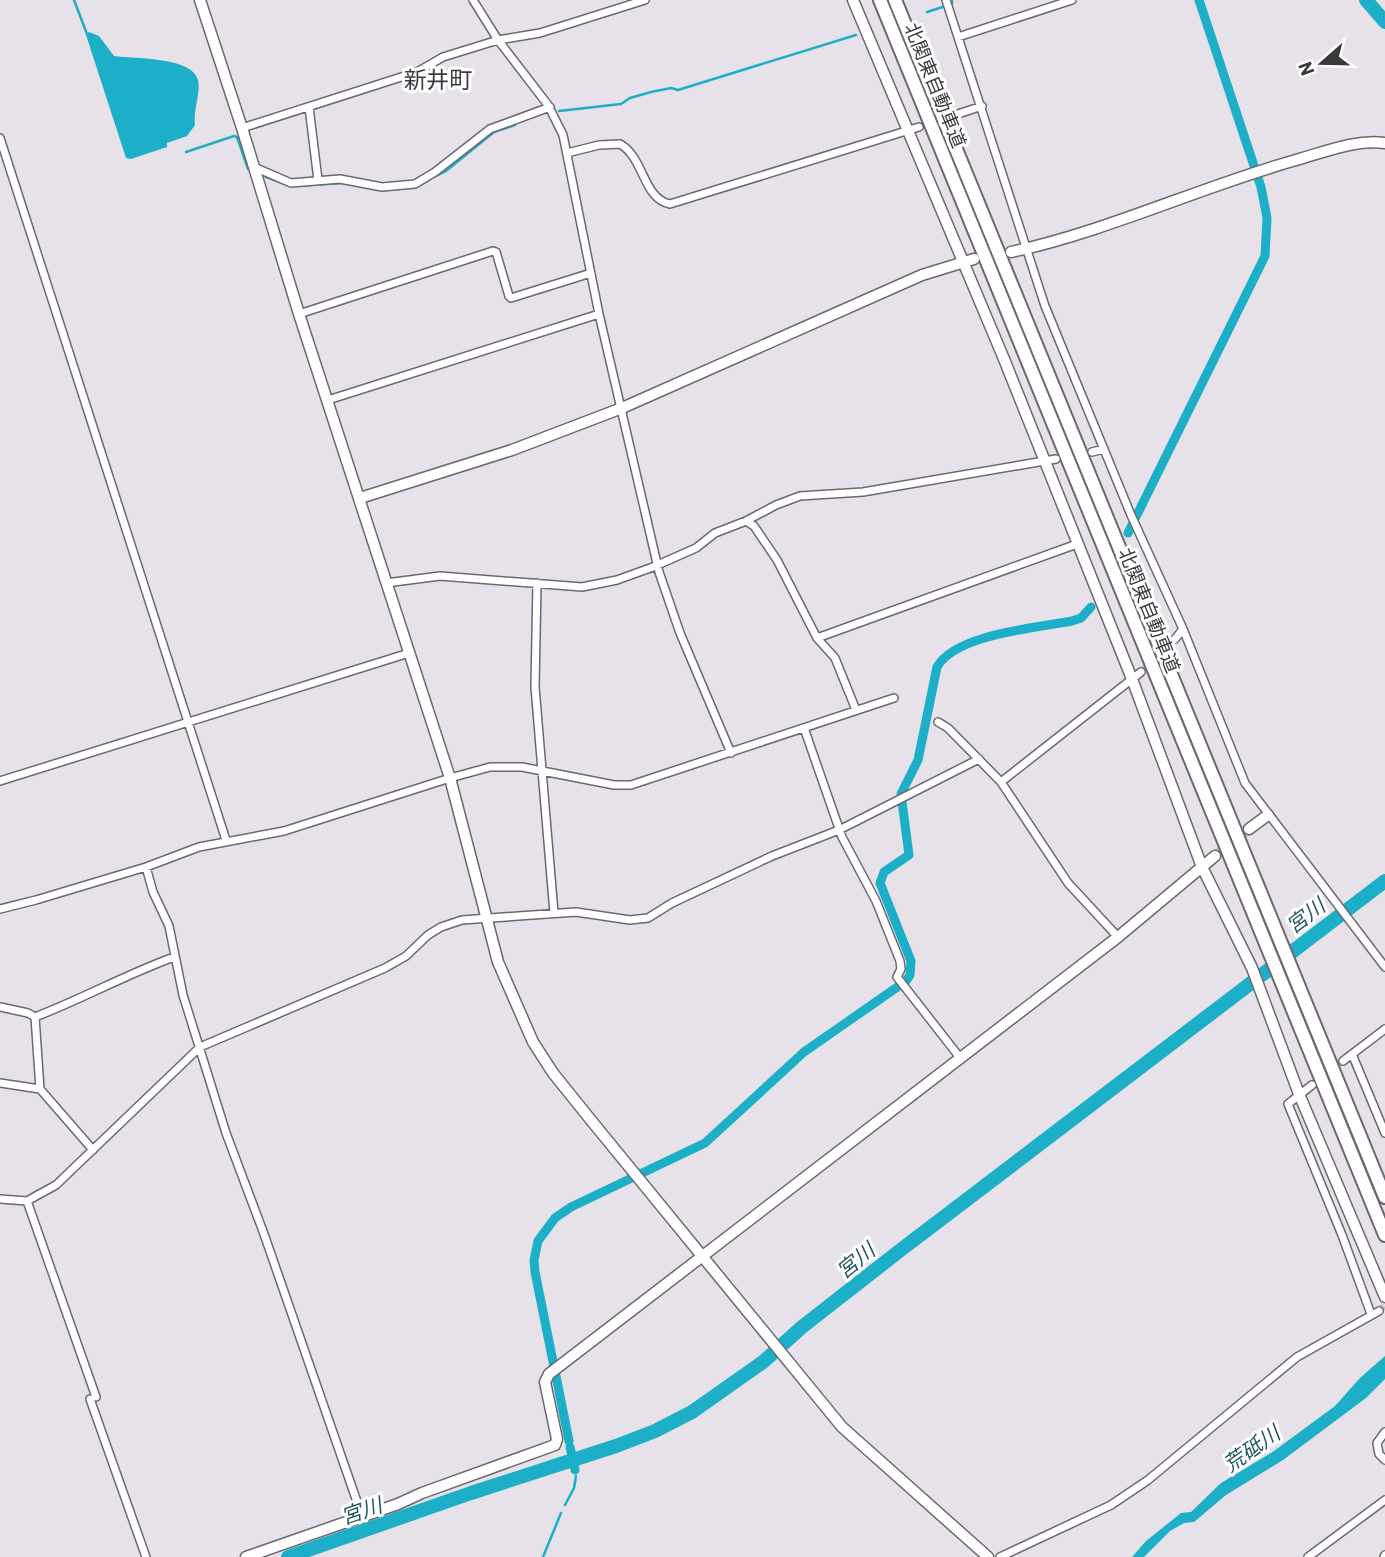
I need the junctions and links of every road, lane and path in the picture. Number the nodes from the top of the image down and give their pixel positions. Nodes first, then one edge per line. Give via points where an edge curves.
1 (200, 0) edge
2 (473, 0) edge
3 (645, 0) edge
4 (853, 0) edge
5 (880, 0) edge
6 (895, 0) edge
7 (946, 0) edge
8 (1072, 0) edge
9 (958, 37) junction
10 (498, 40) junction
11 (982, 106) junction
12 (309, 107) junction
13 (550, 107) junction
14 (955, 115) dead end
15 (242, 128) junction
16 (914, 128) junction
17 (0, 138) edge
18 (1385, 143) edge
19 (567, 153) junction
20 (254, 167) junction
21 (318, 180) junction
22 (1027, 249) junction
23 (1011, 252) dead end
24 (974, 260) dead end
25 (963, 264) junction
26 (591, 273) junction
27 (299, 314) junction
28 (599, 314) junction
29 (328, 400) junction
30 (622, 408) junction
31 (1104, 449) junction
32 (1092, 452) dead end
33 (1056, 459) dead end
34 (1044, 461) junction
35 (360, 498) junction
36 (746, 521) junction
37 (1077, 544) junction
38 (658, 564) junction
39 (386, 583) junction
40 (537, 583) junction
41 (1183, 629) junction
42 (817, 638) junction
43 (1175, 639) tunnel mouth
44 (409, 653) junction
45 (1141, 672) tunnel mouth
46 (1132, 679) junction
47 (894, 698) dead end
48 (856, 710) junction
49 (188, 722) junction
50 (938, 722) dead end
51 (804, 728) junction
52 (731, 753) junction
53 (979, 759) junction
54 (544, 771) junction
55 (450, 778) junction
56 (0, 781) edge
57 (1001, 782) junction
58 (1268, 815) junction
59 (1249, 829) tunnel mouth
60 (839, 830) junction
61 (226, 840) junction
62 (1215, 856) tunnel mouth
63 (146, 867) junction
64 (1202, 867) junction
65 (0, 909) edge
66 (554, 913) junction
67 (486, 920) junction
68 (1118, 937) junction
69 (174, 957) junction
70 (1385, 967) edge
71 (0, 1007) edge
72 (35, 1017) junction
73 (1385, 1029) edge
74 (200, 1047) junction
75 (1352, 1054) junction
76 (961, 1059) junction
77 (1343, 1061) tunnel mouth
78 (0, 1083) edge
79 (1312, 1085) tunnel mouth
80 (40, 1089) junction
81 (1299, 1094) junction
82 (1385, 1133) edge
83 (93, 1150) junction
84 (1385, 1197) edge
85 (0, 1199) edge
86 (27, 1201) junction
87 (1385, 1234) edge
88 (703, 1256) junction
89 (1385, 1297) edge
90 (1385, 1432) edge
91 (1385, 1460) edge
92 (1385, 1500) edge
93 (362, 1516) junction
94 (146, 1557) edge
95 (246, 1557) edge
96 (988, 1557) edge
97 (1000, 1557) edge
98 (1308, 1557) edge

1 - 15 street
2 - 10 street
3 - 10 street via 540,33
4 - 16 street
5 - 87 highway, 北関東自動車道
6 - 84 highway, 北関東自動車道
7 - 9 street
8 - 9 street
9 - 11 street
10 - 12 street
10 - 13 street
11 - 14 street
11 - 22 street
12 - 15 street
12 - 21 street
13 - 19 street
13 - 21 street via 490,129 415,184 382,187
15 - 20 street
16 - 19 street via 670,204 659,200 634,155 620,144
16 - 25 street
17 - 49 street
18 - 22 street via 1350,145 1250,173 1059,242
19 - 26 street
20 - 21 street via 291,183
20 - 27 street
22 - 23 street
22 - 31 street via 1045,306
24 - 25 street
25 - 30 street via 922,275
25 - 34 street
26 - 27 street via 511,298 493,251
26 - 28 street
27 - 29 street
28 - 29 street
28 - 30 street
29 - 35 street
30 - 35 street via 512,450
30 - 38 street
31 - 32 street
31 - 41 street
33 - 34 street
34 - 36 street via 863,492 800,496
34 - 37 street
35 - 39 street
36 - 38 street
36 - 42 street via 777,559
37 - 42 street
37 - 46 street
38 - 40 street via 600,585
38 - 52 street via 672,611
39 - 40 street via 440,576
39 - 44 street
40 - 54 street via 535,687
41 - 43 street
41 - 58 street via 1245,783
42 - 48 street via 835,658
44 - 49 street
44 - 55 street
45 - 46 street
46 - 57 street
46 - 64 street
47 - 48 street
48 - 51 street
49 - 56 street
49 - 61 street
50 - 53 street
51 - 52 street
51 - 60 street
52 - 54 street via 631,785
53 - 57 street
53 - 60 street
54 - 55 street via 498,767
54 - 66 street
55 - 61 street via 284,831
55 - 67 street
57 - 68 street via 1068,883
58 - 59 street
58 - 70 street
60 - 66 street via 772,856 648,918
60 - 76 street via 876,901 900,961 897,977
61 - 63 street
62 - 64 street
63 - 65 street
63 - 69 street via 169,926
64 - 68 street
64 - 81 street via 1252,968
66 - 67 street
67 - 74 street via 462,920 442,927 385,968
67 - 88 street via 498,962 533,1042
68 - 76 street
69 - 72 street
69 - 74 street
71 - 72 street
72 - 80 street
73 - 75 street
74 - 83 street
74 - 93 street via 226,1133
75 - 77 street
75 - 82 street
76 - 88 street
78 - 80 street
79 - 81 street
80 - 83 street
81 - 89 street
81 - 97 street via 1288,1104 1375,1312 1297,1357 1124,1497
83 - 86 street via 56,1185
85 - 86 street
86 - 94 street
88 - 93 street via 549,1374 545,1382 555,1445
88 - 96 street via 852,1438
90 - 91 street via 1377,1443
92 - 98 street
93 - 95 street

